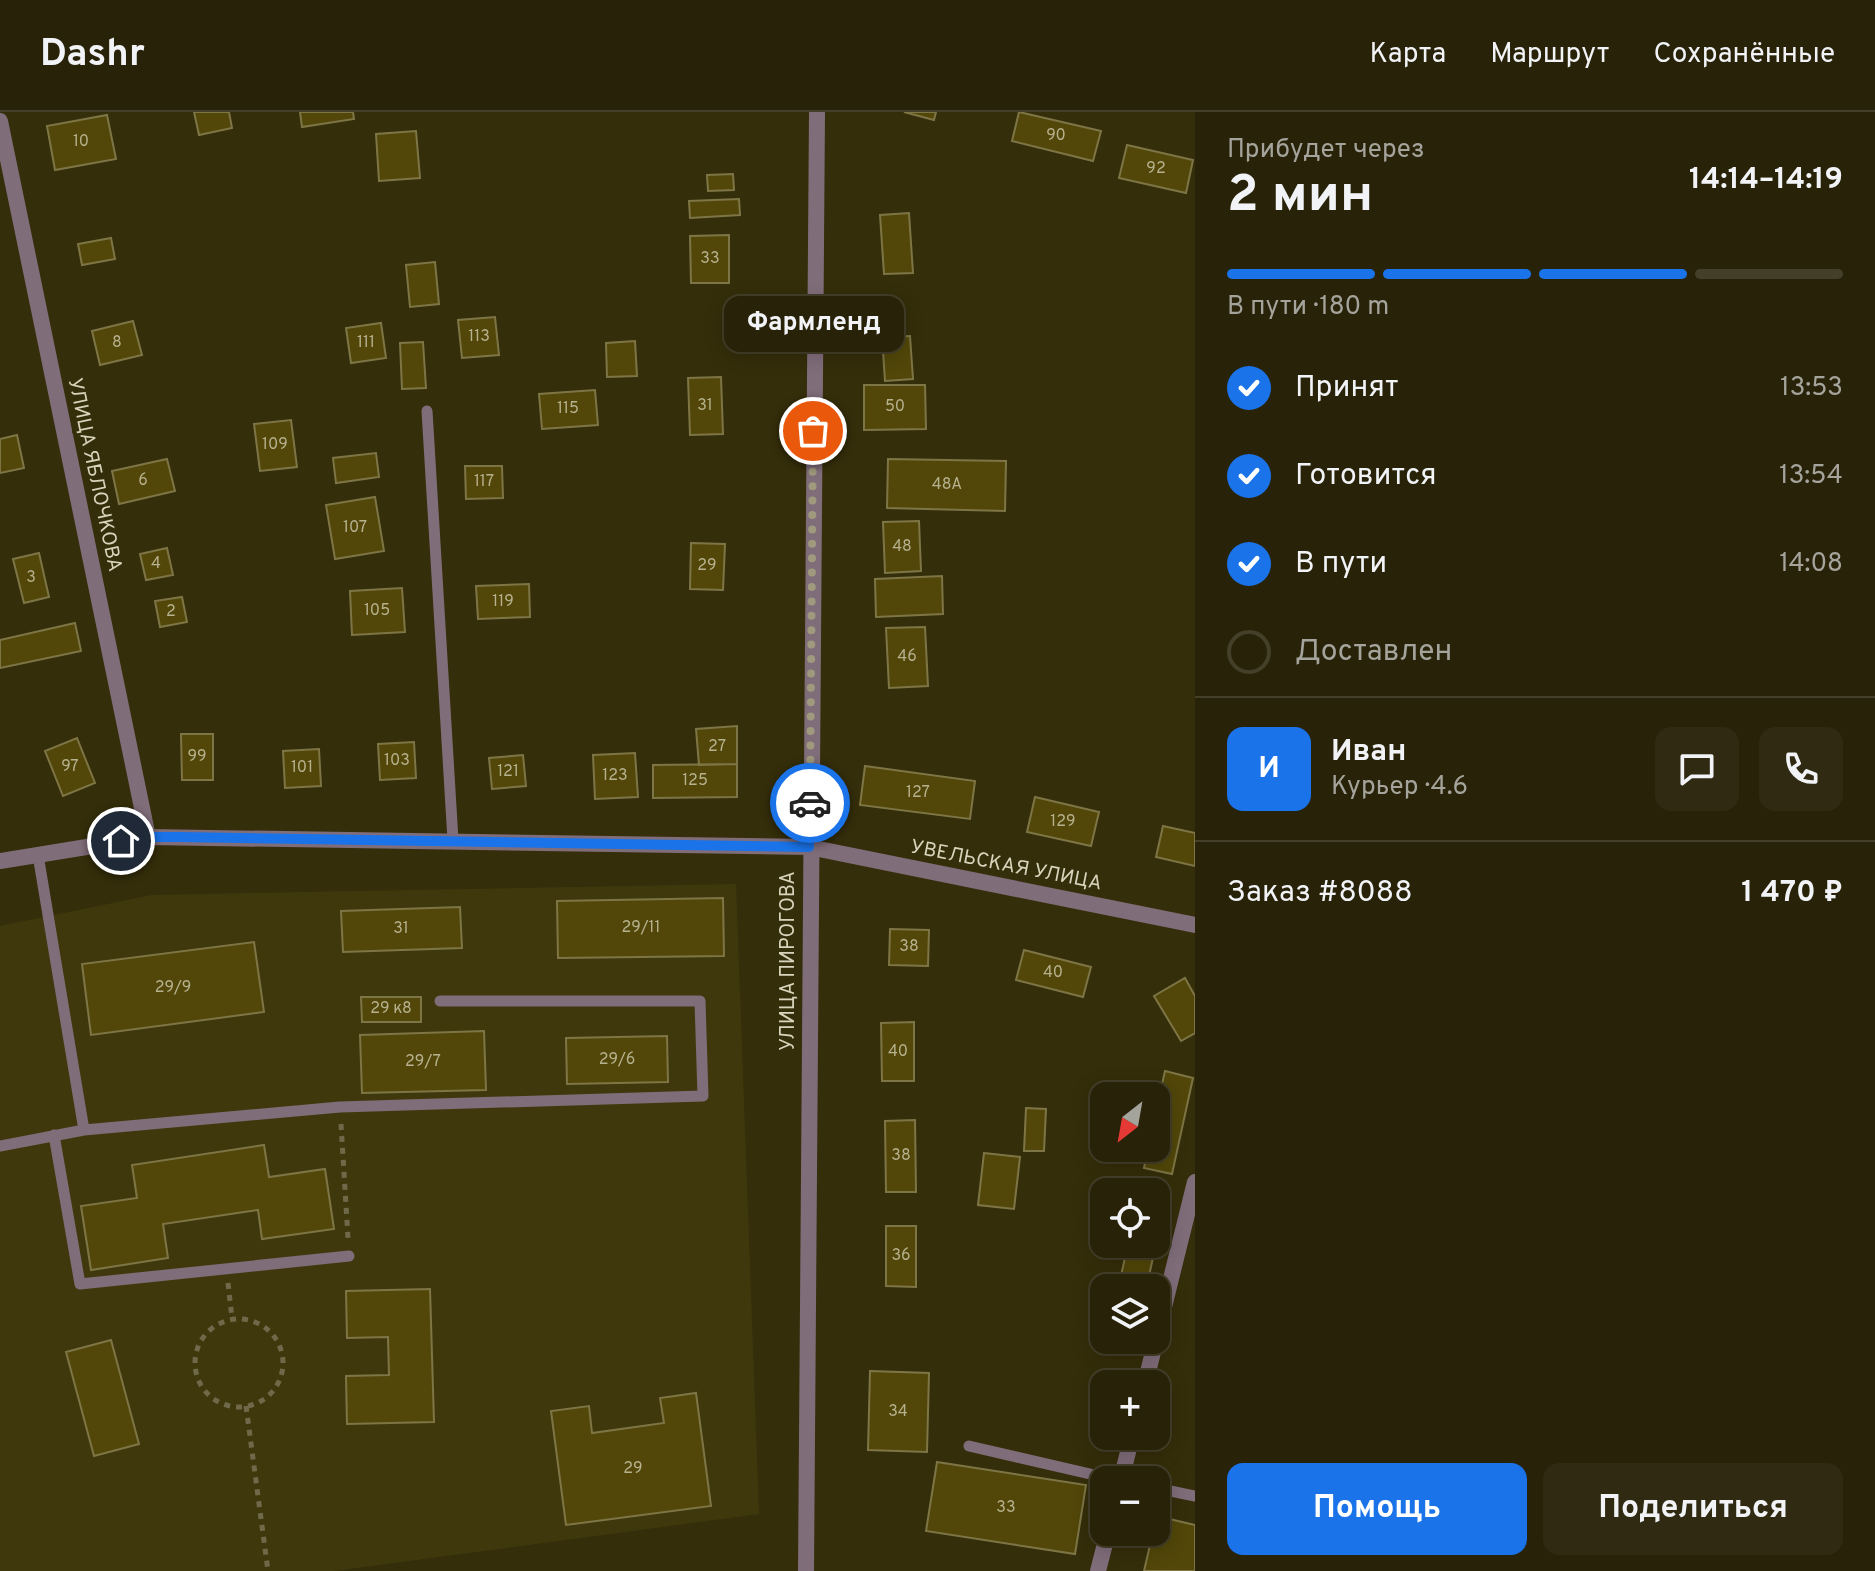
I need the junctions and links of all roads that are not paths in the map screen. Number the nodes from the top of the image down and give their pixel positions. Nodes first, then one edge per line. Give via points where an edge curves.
1 (817, 112) edge
2 (0, 121) edge
3 (427, 411) dead end
4 (148, 837) junction
5 (453, 840) junction
6 (809, 847) junction
7 (38, 855) junction
8 (0, 861) edge
9 (1195, 925) edge
10 (440, 1001) dead end
11 (84, 1130) junction
12 (54, 1135) junction
13 (0, 1146) edge
14 (1195, 1182) edge
15 (349, 1256) road end
16 (1170, 1283) edge
17 (969, 1446) dead end
18 (1090, 1474) edge
19 (1170, 1491) edge
20 (1195, 1496) edge
21 (1104, 1546) edge
22 (806, 1571) edge
23 (1098, 1571) edge

1 - 6 street, УЛИЦА ПИРОГОВА
2 - 4 street, УЛИЦА ЯБЛОЧКОВА
3 - 5 lane
4 - 5 street, УВЕЛЬСКАЯ УЛИЦА
4 - 7 street, УВЕЛЬСКАЯ УЛИЦА
5 - 6 street, УВЕЛЬСКАЯ УЛИЦА
6 - 9 street, УВЕЛЬСКАЯ УЛИЦА
6 - 22 street, УЛИЦА ПИРОГОВА
7 - 8 street, УВЕЛЬСКАЯ УЛИЦА
7 - 11 lane
10 - 11 lane via 700,1001 703,1096 340,1107
11 - 12 lane
12 - 13 lane
12 - 15 lane via 80,1284
14 - 16 street
17 - 18 lane
19 - 20 lane
21 - 23 street

